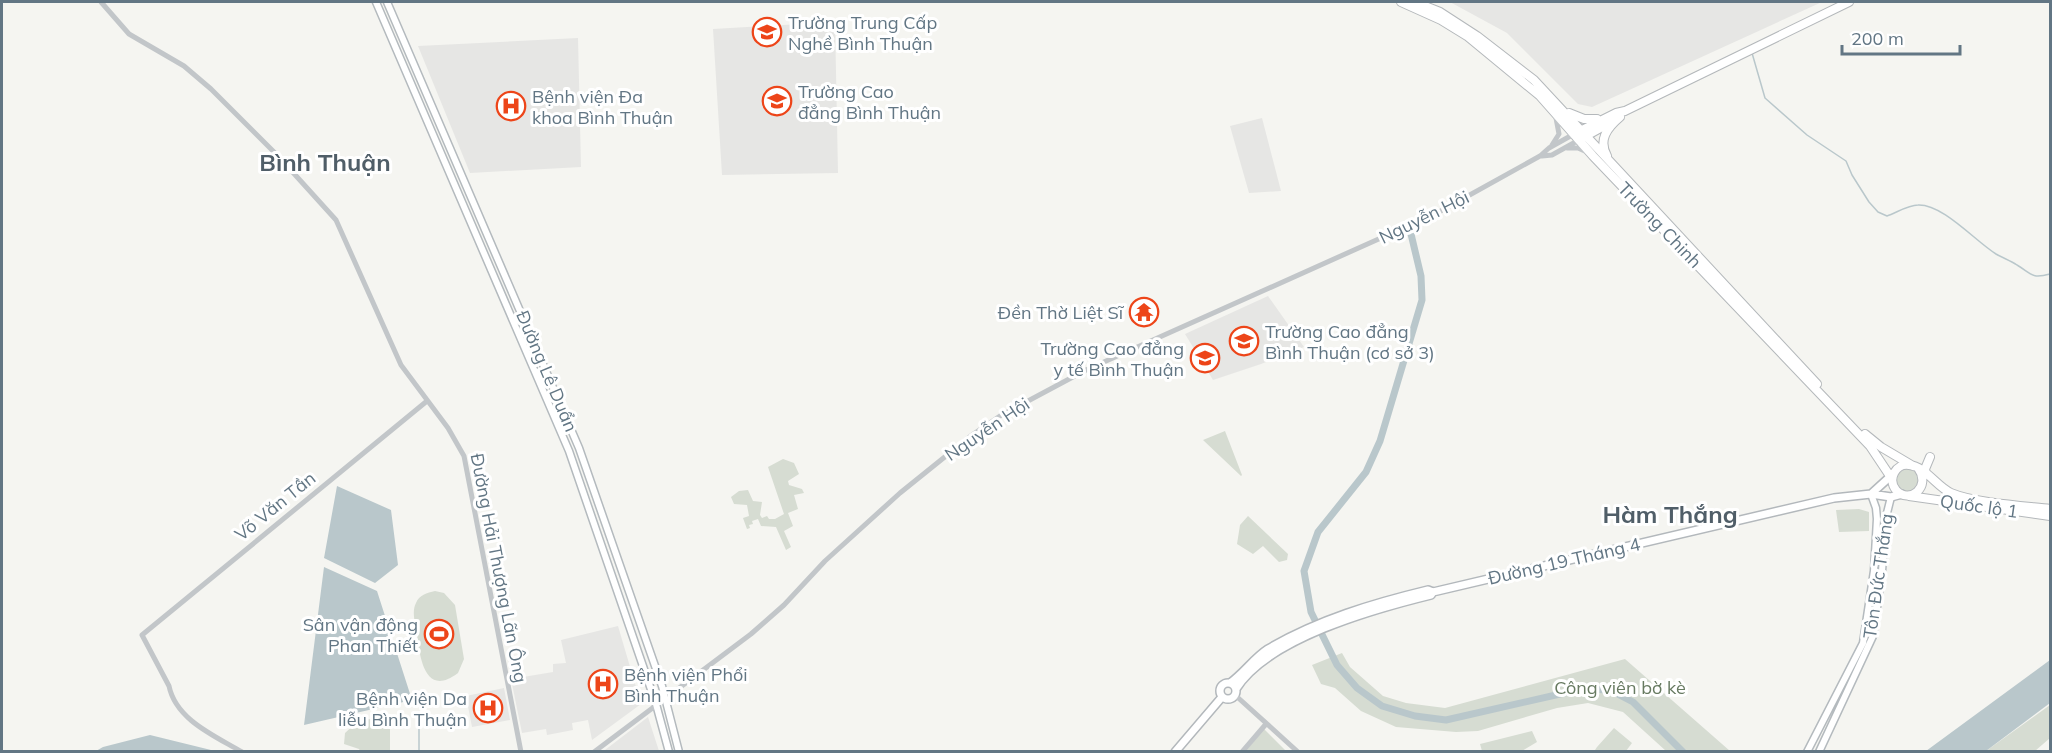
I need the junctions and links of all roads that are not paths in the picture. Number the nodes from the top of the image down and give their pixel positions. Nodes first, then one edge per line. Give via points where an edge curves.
1 (100, 2) edge
2 (106, 2) edge
3 (376, 2) edge
4 (387, 2) edge
5 (1401, 2) edge
6 (1415, 2) edge
7 (1849, 2) edge
8 (114, 18) junction
9 (1556, 108) junction
10 (1620, 114) junction
11 (1585, 133) junction
12 (1576, 137) junction
13 (1549, 148) junction
14 (1562, 149) junction
15 (1540, 156) junction
16 (1593, 156) junction
17 (1614, 167) junction
18 (427, 401) junction
19 (579, 448) junction
20 (569, 451) junction
21 (1930, 457) dead end
22 (1916, 467) junction
23 (1926, 474) junction
24 (1892, 477) junction
25 (1871, 494) junction
26 (1905, 495) junction
27 (1891, 497) junction
28 (2050, 509) edge
29 (2050, 516) edge
30 (624, 578) junction
31 (614, 583) junction
32 (1306, 634) junction
33 (1230, 683) junction
34 (1235, 692) junction
35 (665, 698) junction
36 (1222, 698) junction
37 (656, 704) junction
38 (1266, 724) junction
39 (242, 752) edge
40 (521, 752) edge
41 (594, 752) edge
42 (669, 752) edge
43 (679, 752) edge
44 (1175, 752) edge
45 (1242, 752) edge
46 (1298, 752) edge
47 (1807, 752) edge
48 (1819, 752) edge

1 - 8 street, Đường Hải Thượng Lãn Ông
2 - 8 street, Đường Hải Thượng Lãn Ông
3 - 20 main road, Đường Lê Duẩn
4 - 19 main road, Đường Lê Duẩn
5 - 9 highway, Trường Chinh via 1467,36
6 - 9 highway, Trường Chinh via 1448,17 1494,47 1534,80
7 - 10 highway, Nguyễn Hội
8 - 18 street, Đường Hải Thượng Lãn Ông via 129,34 206,84 333,217 397,356
9 - 10 highway via 1589,120
9 - 11 highway, Trường Chinh
9 - 12 highway, Trường Chinh
9 - 13 street via 1559,134
10 - 11 highway, Nguyễn Hội
10 - 17 highway via 1603,141 1604,152
11 - 12 highway, Nguyễn Hội
11 - 17 highway, Trường Chinh
12 - 13 street, Nguyễn Hội
12 - 14 street, Nguyễn Hội
12 - 16 highway, Trường Chinh
13 - 15 street, Nguyễn Hội
14 - 15 street, Nguyễn Hội
14 - 16 street via 1578,148
15 - 35 street, Nguyễn Hội via 1401,231 1086,370 1000,416 900,493 751,634
16 - 24 highway, Trường Chinh via 1870,446
17 - 22 highway, Trường Chinh via 1865,434
18 - 39 street, Võ Văn Tần via 142,635 185,714
18 - 40 street, Đường Hải Thượng Lãn Ông via 460,447 467,465
19 - 20 main road
19 - 30 main road, Đường Lê Duẩn
20 - 31 main road, Đường Lê Duẩn
21 - 23 highway
22 - 23 highway, Quốc lộ 1
22 - 24 highway via 1899,467
22 - 26 highway via 1923,483 1917,492
23 - 28 highway, Quốc lộ 1 via 1949,492 1963,497
24 - 25 main road
24 - 26 highway via 1894,488
25 - 27 main road, Đường 19 Tháng 4
25 - 32 main road, Đường 19 Tháng 4 via 1783,508 1433,592
25 - 47 main road, Tôn Đức Thắng via 1877,519 1866,633
26 - 27 main road, Đường 19 Tháng 4
26 - 29 highway, Quốc lộ 1
27 - 48 main road, Tôn Đức Thắng via 1873,636
30 - 31 main road
30 - 35 main road, Đường Lê Duẩn
31 - 37 main road, Đường Lê Duẩn
32 - 33 main road via 1267,650
32 - 34 main road via 1272,654
33 - 34 main road
33 - 36 main road via 1220,688
34 - 36 main road via 1228,699
34 - 38 street
35 - 37 street, Nguyễn Hội
35 - 43 main road, Đường Lê Duẩn
36 - 44 main road
37 - 41 street, Nguyễn Hội
37 - 42 main road, Đường Lê Duẩn
38 - 45 street
38 - 46 street

